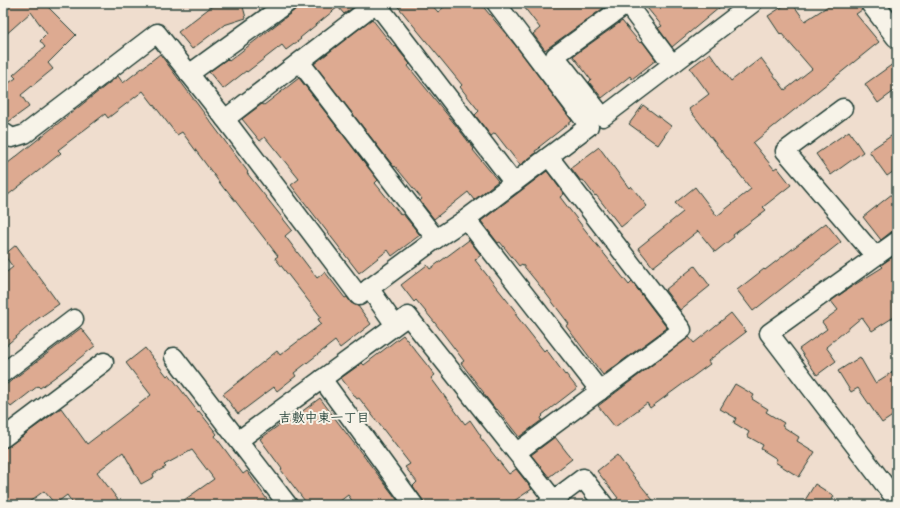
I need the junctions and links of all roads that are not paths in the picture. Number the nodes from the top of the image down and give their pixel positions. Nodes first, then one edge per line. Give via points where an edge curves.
1 (287, 3) edge
2 (376, 3) edge
3 (496, 3) edge
4 (872, 3) edge
5 (749, 4) edge
6 (897, 36) edge
7 (300, 62) junction
8 (672, 64) junction
9 (189, 74) junction
10 (843, 108) dead end
11 (225, 119) junction
12 (3, 132) edge
13 (549, 157) junction
14 (514, 183) junction
15 (466, 220) junction
16 (436, 239) junction
17 (897, 241) edge
18 (874, 256) junction
19 (369, 288) junction
20 (74, 319) dead end
21 (395, 325) junction
22 (174, 357) dead end
23 (104, 362) dead end
24 (3, 373) edge
25 (322, 379) junction
26 (600, 391) junction
27 (3, 438) edge
28 (239, 440) junction
29 (517, 452) junction
30 (897, 501) edge
31 (551, 502) edge
32 (288, 505) edge
33 (414, 505) edge
34 (604, 505) edge

1 - 9 street
2 - 7 street
2 - 14 street
3 - 13 street via 590,126
4 - 6 street
5 - 8 street
7 - 11 street
7 - 16 street
8 - 8 street via 627,4 555,56 603,117
9 - 11 street
9 - 12 street via 157,33 25,134 12,138
10 - 18 street via 785,151
11 - 19 street via 359,296
13 - 14 street
13 - 26 street via 682,330
14 - 15 street
15 - 16 street
15 - 26 street
16 - 19 street
17 - 18 street
18 - 30 street via 769,332
19 - 21 street
20 - 24 street
21 - 25 street
21 - 29 street via 408,316
22 - 28 street
23 - 27 street
25 - 28 street
25 - 33 street
26 - 29 street
28 - 32 street
29 - 31 street
31 - 34 street via 583,478

